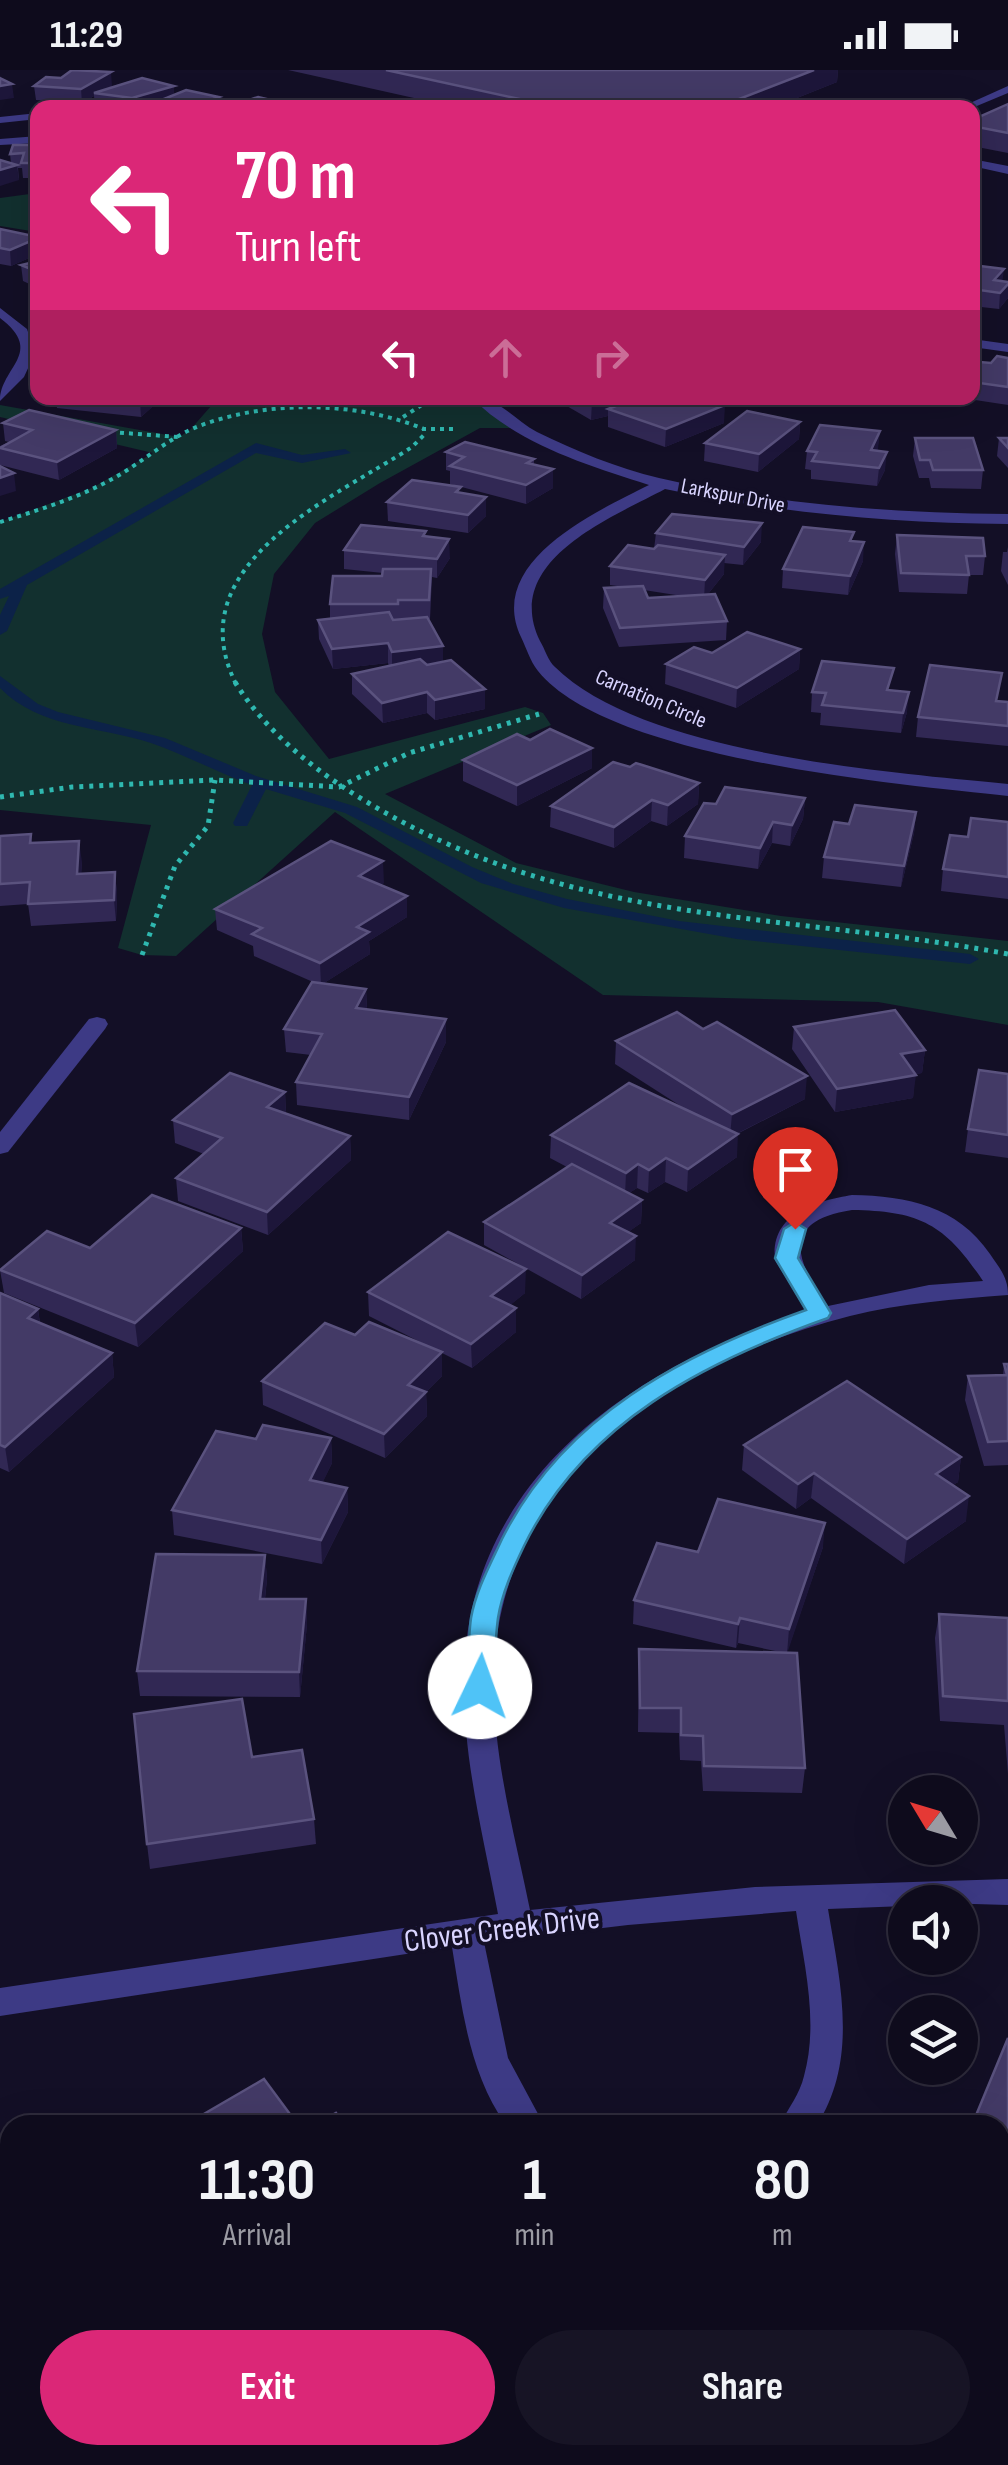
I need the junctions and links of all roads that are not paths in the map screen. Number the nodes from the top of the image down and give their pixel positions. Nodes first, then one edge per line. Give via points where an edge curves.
1 (1008, 89) edge
2 (980, 101) edge
3 (30, 117) edge
4 (0, 120) edge
5 (30, 140) edge
6 (0, 142) edge
7 (980, 164) edge
8 (1008, 170) edge
9 (0, 312) edge
10 (980, 344) edge
11 (1008, 348) edge
12 (0, 397) edge
13 (487, 405) edge
14 (664, 483) junction
15 (1008, 519) edge
16 (1008, 790) edge
17 (97, 1024) dead end
18 (0, 1147) edge
19 (1003, 1287) edge
20 (820, 1313) junction
21 (1008, 1892) edge
22 (810, 1898) junction
23 (518, 1925) junction
24 (466, 1932) junction
25 (0, 2002) edge
26 (519, 2115) edge
27 (805, 2115) edge

1 - 2 street
3 - 4 street
5 - 6 street
7 - 8 street
9 - 12 street via 26,335 29,350
10 - 11 street
13 - 14 street, Larkspur Drive via 554,444
14 - 15 street, Larkspur Drive via 855,514
14 - 16 street, Carnation Circle via 577,532 535,571 523,624 547,671 603,706 718,750
17 - 18 street
19 - 20 street
19 - 20 street via 945,1221 900,1204 856,1201 804,1220 788,1243 790,1266
20 - 23 street via 727,1348 624,1408 554,1478 509,1546 485,1618 480,1687 483,1742
21 - 22 street, Clover Creek Drive
22 - 23 street, Clover Creek Drive
22 - 27 street via 826,2055 821,2090
23 - 24 street, Clover Creek Drive
24 - 25 street, Clover Creek Drive
24 - 26 street via 490,2057

